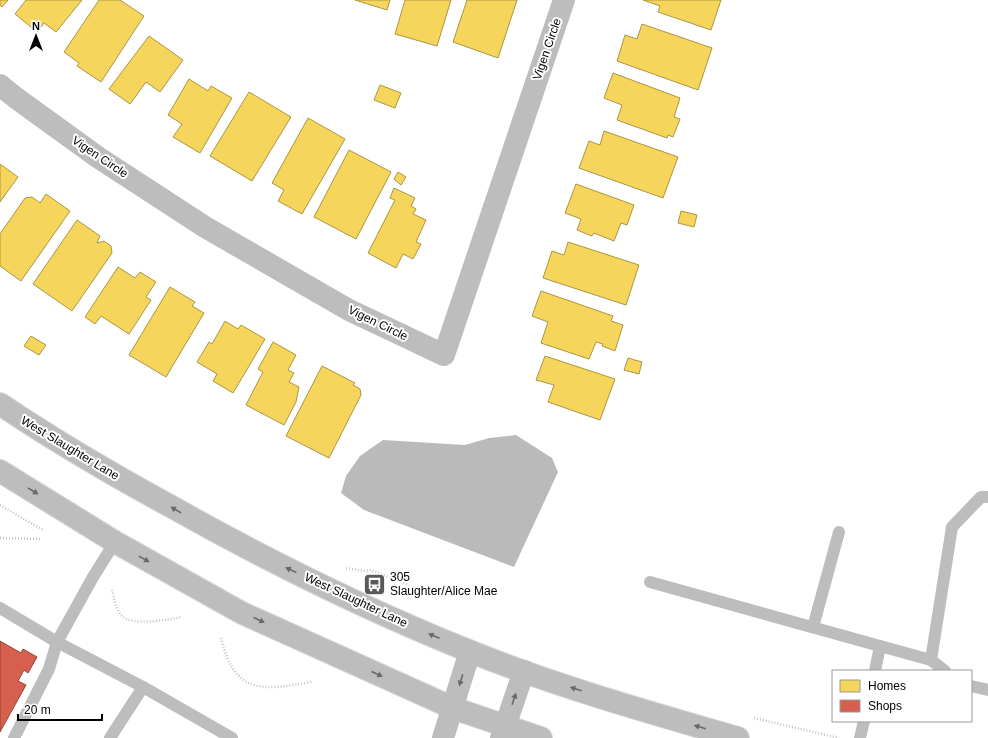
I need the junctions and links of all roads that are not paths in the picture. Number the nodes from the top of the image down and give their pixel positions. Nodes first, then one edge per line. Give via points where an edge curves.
1 (564, 0) edge
2 (0, 86) edge
3 (0, 404) edge
4 (0, 471) edge
5 (988, 498) edge
6 (839, 532) dead end
7 (115, 542) junction
8 (650, 582) dead end
9 (0, 608) edge
10 (813, 627) junction
11 (57, 642) junction
12 (880, 646) junction
13 (470, 651) junction
14 (931, 660) junction
15 (875, 670) edge
16 (944, 670) edge
17 (524, 671) junction
18 (972, 686) edge
19 (143, 687) junction
20 (988, 690) edge
21 (452, 708) junction
22 (864, 722) edge
23 (503, 732) edge
24 (14, 738) edge
25 (110, 738) edge
26 (232, 738) edge
27 (443, 738) edge
28 (541, 738) edge
29 (738, 738) edge
30 (860, 738) edge

1 - 2 main road, Vigen Circle via 444,355 350,310 205,227 99,158
13 -> 3 main road, West Slaughter Lane via 273,562 117,477
4 -> 7 main road
5 - 14 lane via 981,498 952,527
6 - 10 lane
7 - 11 lane via 92,577
7 -> 21 main road via 242,613
8 - 10 lane
9 - 11 lane
10 - 12 lane
11 - 19 lane
11 - 24 lane via 49,669
12 - 14 lane
12 - 15 lane
13 - 17 main road, West Slaughter Lane
13 -> 21 main road
14 - 16 lane
23 -> 17 main road
29 -> 17 main road, West Slaughter Lane
18 - 20 lane
19 - 25 lane
19 - 26 lane
21 - 23 main road
21 - 27 main road
22 - 30 lane
23 - 28 main road

